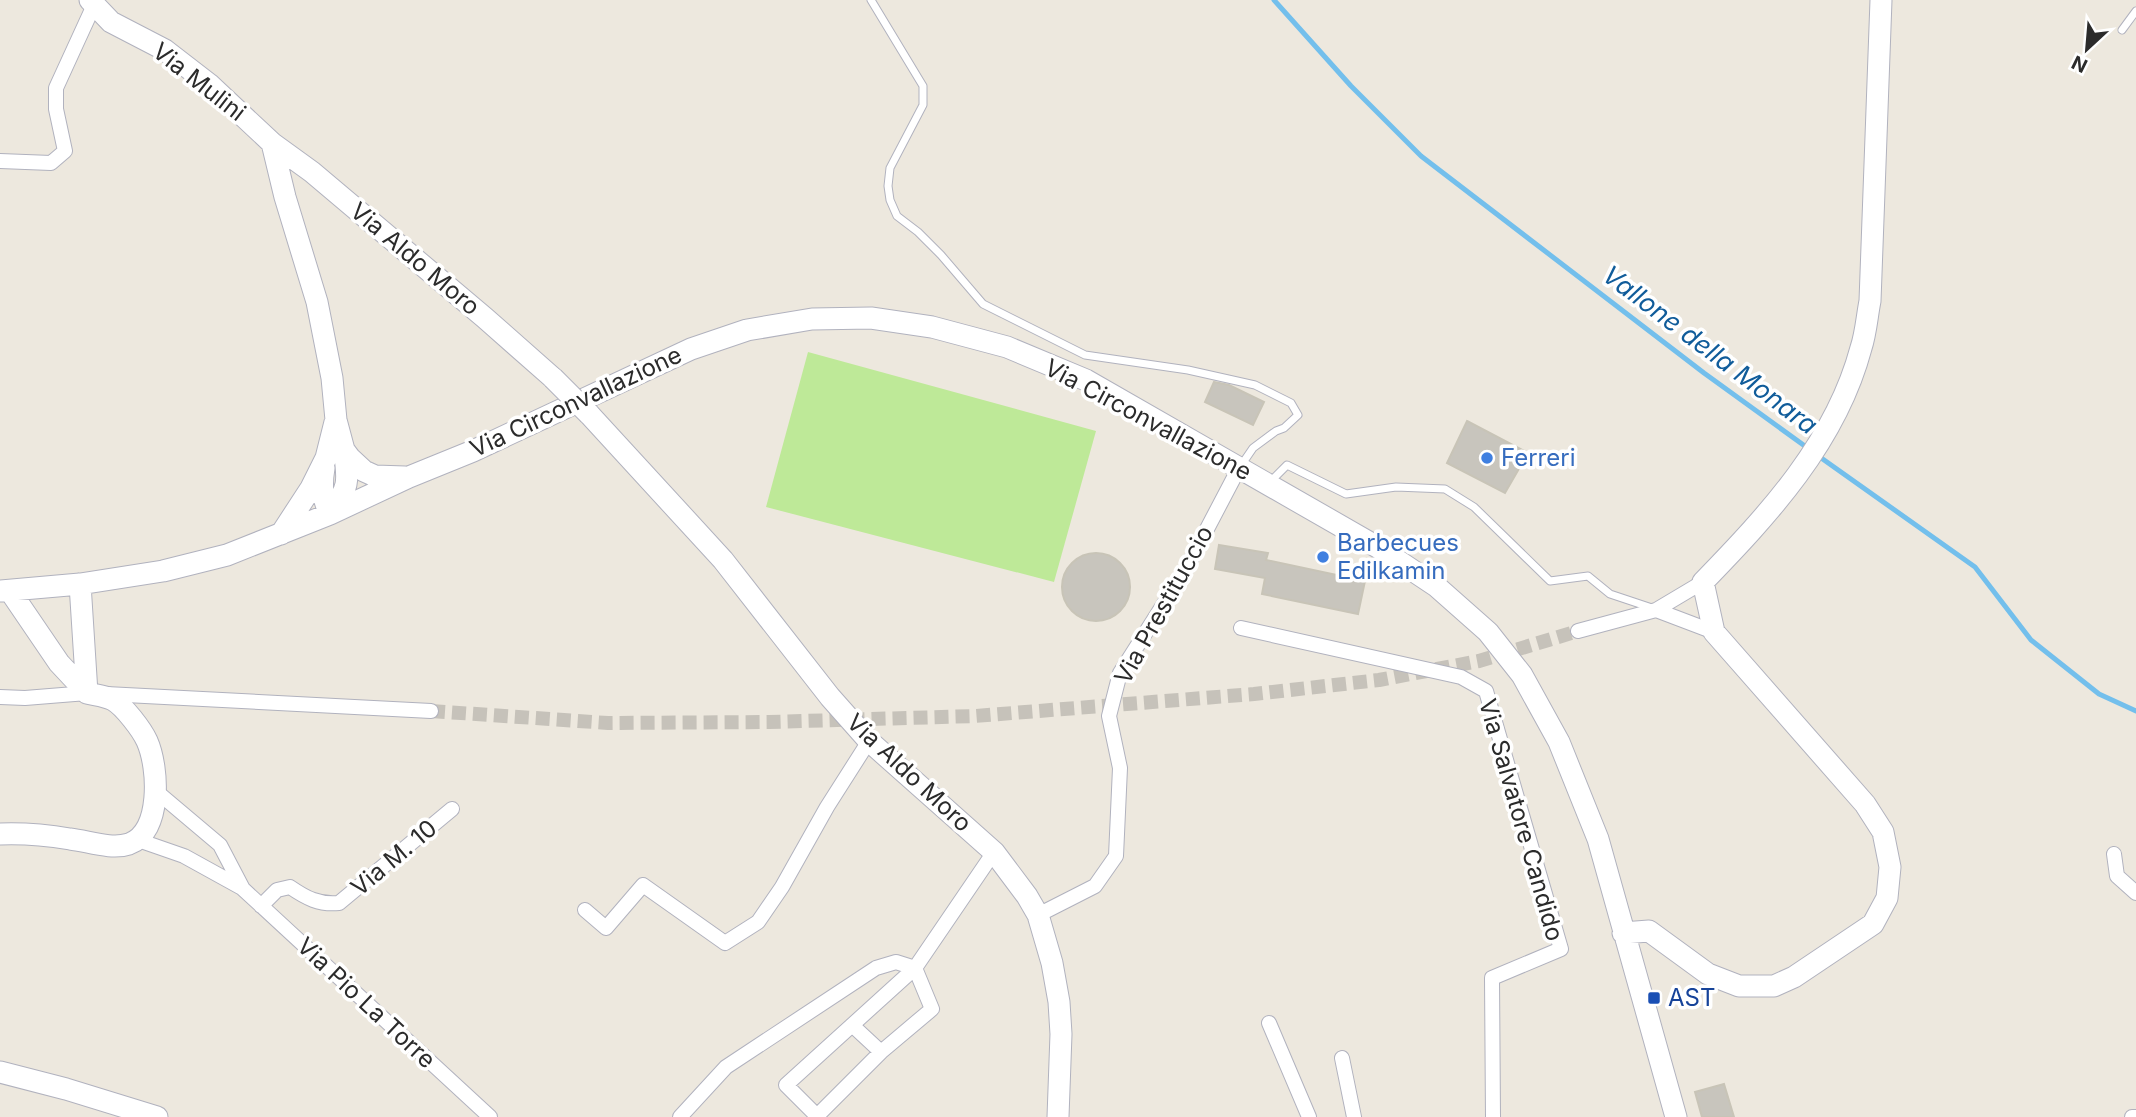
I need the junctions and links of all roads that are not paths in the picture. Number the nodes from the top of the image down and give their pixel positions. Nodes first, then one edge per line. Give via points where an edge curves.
1 (871, 0) edge
2 (92, 2) edge
3 (1885, 4) edge
4 (2136, 11) edge
5 (2122, 30) dead end
6 (272, 143) junction
7 (0, 161) edge
8 (335, 454) junction
9 (1239, 468) junction
10 (409, 477) junction
11 (1268, 484) junction
12 (330, 514) junction
13 (281, 534) junction
14 (1703, 582) junction
15 (80, 584) junction
16 (5, 591) edge
17 (1656, 610) junction
18 (1241, 628) dead end
19 (1578, 631) tunnel mouth
20 (1714, 632) junction
21 (87, 693) junction
22 (0, 697) edge
23 (431, 711) tunnel mouth
24 (869, 741) junction
25 (156, 791) junction
26 (452, 809) dead end
27 (0, 834) edge
28 (138, 840) junction
29 (994, 852) junction
30 (2114, 854) dead end
31 (242, 888) junction
32 (2136, 893) edge
33 (261, 906) junction
34 (585, 910) dead end
35 (1038, 915) junction
36 (1623, 933) junction
37 (915, 968) junction
38 (1269, 1023) dead end
39 (852, 1025) junction
40 (881, 1052) junction
41 (1342, 1058) dead end
42 (0, 1072) edge
43 (817, 1116) edge
44 (157, 1117) edge
45 (489, 1117) edge
46 (680, 1117) edge
47 (1058, 1117) edge
48 (1309, 1117) edge
49 (1354, 1117) edge
50 (1493, 1117) edge
51 (1676, 1117) edge

1 - 9 lane via 923,86 923,105 890,168 890,200 897,216 941,255 983,304 1085,355 1255,385 1291,403 1298,415 1253,448
2 - 6 street, Via Mulini via 111,22 165,50 209,84
2 - 7 street via 56,89 65,150 51,163
3 - 14 street via 1870,300 1861,348 1838,410 1821,440 1782,496
4 - 5 lane
6 - 8 street via 317,302 332,379
6 - 24 street, Via Aldo Moro, bridge via 553,378 589,414 723,559
8 - 10 street via 350,458 375,476
8 - 12 street via 348,474 345,493
8 - 13 street
9 - 10 street, Via Circonvallazione via 1086,380 1007,347 932,327 871,318 812,319 747,330 702,345
9 - 11 street, Via Circonvallazione
9 - 35 street, Via Prestituccio via 1186,569 1121,673 1109,716 1120,768 1116,856 1095,887
10 - 12 street, Via Circonvallazione
11 - 17 lane via 1287,465 1346,494 1396,487 1445,489 1474,507 1550,581 1588,576 1610,594
11 - 36 street, Via Circonvallazione via 1436,586 1488,632 1522,675 1559,742 1598,839
12 - 13 street, Via Circonvallazione
13 - 15 street, Via Circonvallazione via 227,555 163,571
14 - 17 street
14 - 20 street
15 - 16 street, Via Circonvallazione
15 - 21 street
16 - 21 street
17 - 19 street
17 - 20 street
18 - 50 street, Via Salvatore Candido via 1461,677 1486,691 1561,948 1492,978
20 - 36 street via 1865,804 1883,832 1890,867 1887,898 1873,925 1794,977 1774,985 1739,986 1708,974 1649,931
21 - 22 street
21 - 23 street
21 - 25 street via 114,700 134,720 147,740
24 - 29 street, Via Aldo Moro
24 - 34 street via 758,922 725,943 643,885 606,928
25 - 28 street via 151,820
25 - 31 street via 220,845
26 - 33 street, Via M. 10 via 339,904 325,905 290,887 277,890
27 - 28 street via 29,833 107,845
28 - 31 street via 184,856
29 - 35 street, Via Aldo Moro
29 - 37 street
30 - 32 street via 2117,876
31 - 33 street, Via Pio La Torre
33 - 45 street, Via Pio La Torre
35 - 47 street, Via Aldo Moro via 1059,1002
36 - 51 street, Via Circonvallazione
37 - 39 street
37 - 40 street via 932,1009
37 - 46 street via 897,962 876,968 726,1067
38 - 48 street
39 - 40 street
39 - 43 street via 786,1085
40 - 43 street
41 - 49 street
42 - 44 street

